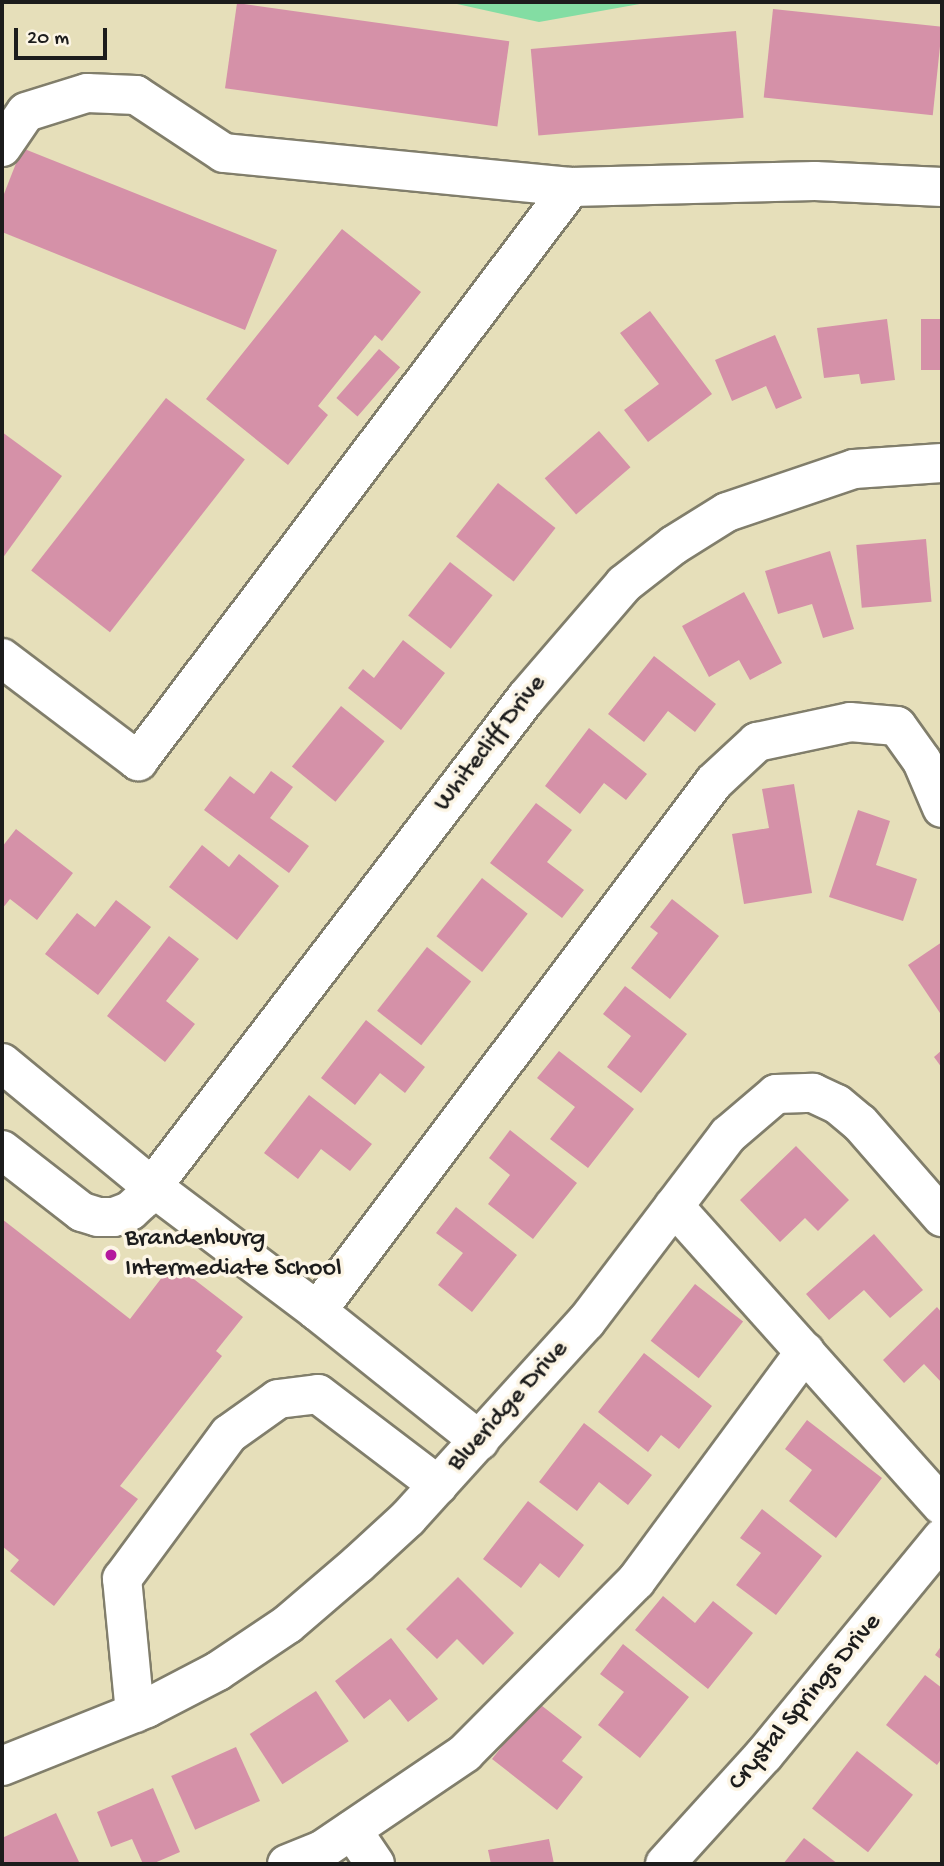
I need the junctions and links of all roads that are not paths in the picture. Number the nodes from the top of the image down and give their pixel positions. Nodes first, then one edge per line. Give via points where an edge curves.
1 (2, 147) edge
2 (571, 187) junction
3 (942, 187) edge
4 (942, 463) edge
5 (2, 658) edge
6 (942, 808) edge
7 (2, 1063) edge
8 (2, 1150) edge
9 (150, 1185) junction
10 (674, 1206) junction
11 (942, 1217) edge
12 (317, 1311) junction
13 (805, 1352) junction
14 (480, 1441) junction
15 (438, 1485) junction
16 (942, 1506) edge
17 (942, 1538) edge
18 (135, 1713) junction
19 (2, 1766) edge
20 (352, 1830) junction
21 (287, 1864) edge
22 (375, 1864) edge
23 (665, 1864) edge

1 - 2 street via 26,111 87,93 136,95 224,153
2 - 3 street via 815,181
2 - 5 street via 138,761
4 - 9 street, Whitecliff Drive via 854,469 727,512 624,584 526,698
6 - 12 street via 922,761 897,726 850,722 757,742 714,782
7 - 9 street
8 - 9 street, Whitecliff Drive via 82,1212 98,1217 130,1211
9 - 12 street
10 - 11 street, Blueridge Drive via 728,1135 756,1108 776,1094 813,1093 837,1104 860,1123
10 - 13 street
10 - 14 street, Blueridge Drive via 586,1322
12 - 14 street
13 - 16 street
13 - 20 street via 636,1581 465,1754
14 - 15 street, Blueridge Drive
15 - 18 street, Blueridge Drive via 358,1564 288,1624 218,1671
15 - 18 street via 318,1394 278,1399 229,1434 122,1578
17 - 23 street, Crystal Springs Drive via 773,1745
18 - 19 street, Blueridge Drive
20 - 21 street via 322,1850
20 - 22 street

